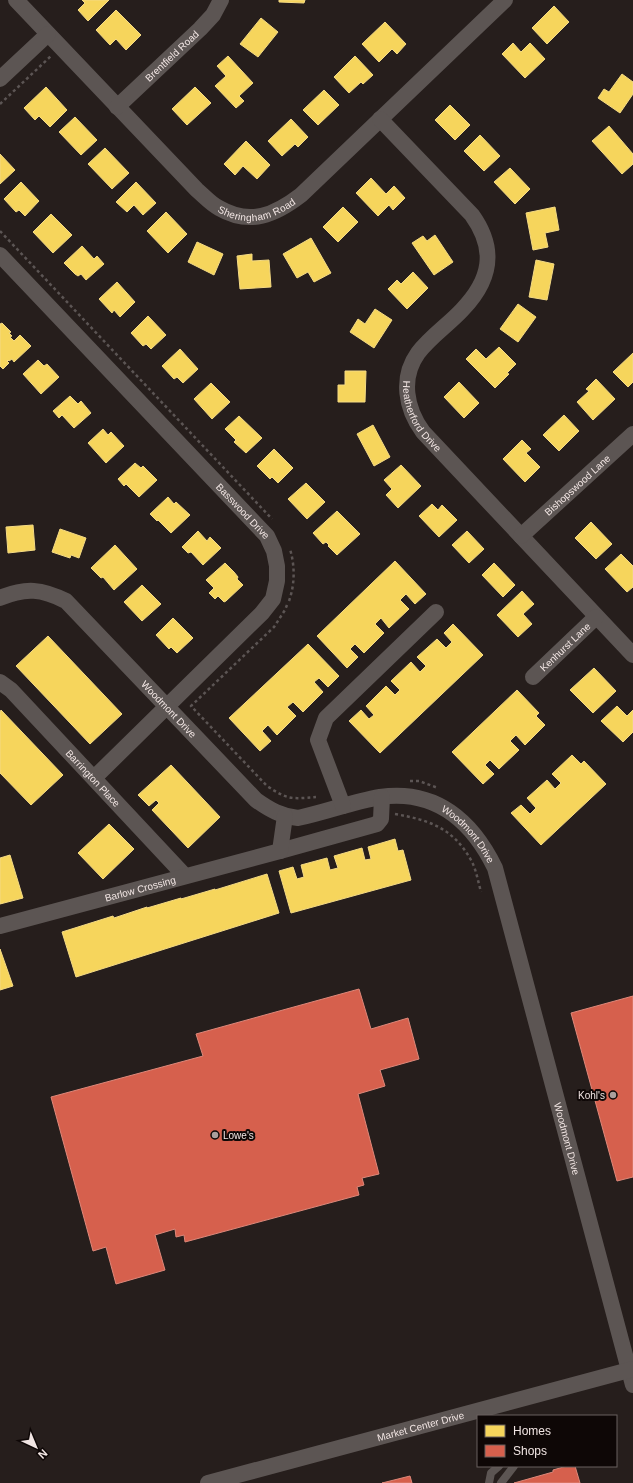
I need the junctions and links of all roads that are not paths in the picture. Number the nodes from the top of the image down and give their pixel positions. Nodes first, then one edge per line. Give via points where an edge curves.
1 (16, 0) edge
2 (222, 0) edge
3 (505, 0) edge
4 (48, 34) junction
5 (0, 79) edge
6 (118, 107) junction
7 (380, 119) junction
8 (0, 255) edge
9 (633, 434) edge
10 (521, 536) junction
11 (0, 598) edge
12 (436, 612) dead end
13 (596, 617) junction
14 (633, 655) edge
15 (533, 677) dead end
16 (0, 682) edge
17 (168, 706) junction
18 (94, 778) junction
19 (382, 797) junction
20 (343, 806) junction
21 (285, 816) junction
22 (280, 851) junction
23 (184, 876) junction
24 (0, 926) edge
25 (632, 1374) edge
26 (498, 1467) edge
27 (513, 1467) edge
28 (208, 1483) edge
29 (489, 1483) edge
30 (501, 1483) edge

1 - 4 street, Sheringham Road
2 - 6 street, Brentfield Road via 200,29
3 - 7 street, Sheringham Road
4 - 5 street
4 - 6 street, Sheringham Road
6 - 7 street, Sheringham Road via 197,190 226,212 246,217 267,215 286,207
7 - 10 street, Heatherford Drive via 472,215 483,232 488,252 484,278 476,294 424,345 413,363 407,383 412,414 423,432
8 - 17 street, Basswood Drive via 252,520 266,536 274,551 278,566 273,599
9 - 10 street, Bishopswood Lane
10 - 13 street, Heatherford Drive
11 - 17 street, Woodmont Drive via 26,590 40,591 66,601
12 - 20 street via 326,718 318,740
13 - 14 street, Heatherford Drive
13 - 15 street, Kenhurst Lane
16 - 18 street, Barrington Place via 11,690
17 - 18 street, Basswood Drive
17 - 21 street, Woodmont Drive via 256,800 271,811
18 - 23 street, Barrington Place
19 - 20 street, Woodmont Drive
19 - 22 street, Barlow Crossing via 381,819 377,824
19 - 25 street, Woodmont Drive via 410,796 437,804 467,824 487,851 495,868
20 - 21 street, Woodmont Drive via 298,818
21 - 22 street
22 - 23 street, Barlow Crossing
23 - 24 street, Barlow Crossing
25 - 28 street, Market Center Drive
26 - 29 lane via 491,1473
27 - 30 lane

